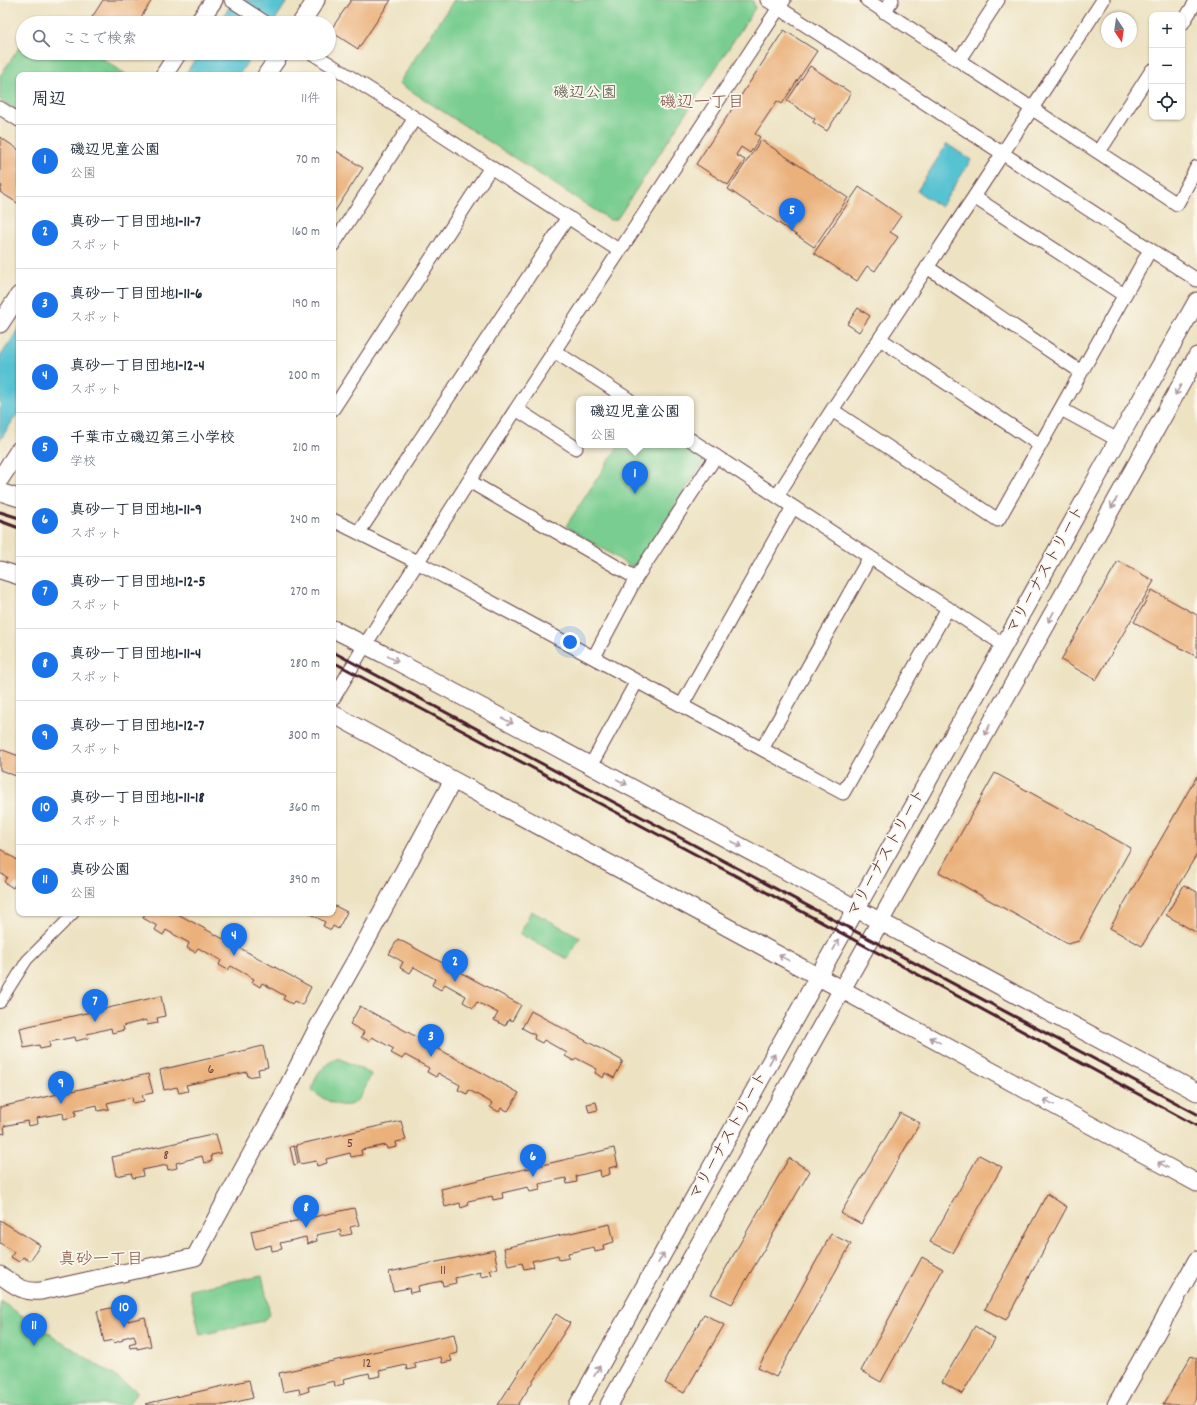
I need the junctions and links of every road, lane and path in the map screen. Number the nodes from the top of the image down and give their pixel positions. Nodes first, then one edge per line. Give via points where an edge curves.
1 (214, 0) edge
2 (231, 0) edge
3 (316, 0) edge
4 (767, 0) edge
5 (867, 0) edge
6 (892, 0) edge
7 (998, 0) edge
8 (1104, 0) edge
9 (1197, 0) edge
10 (782, 4) edge
11 (884, 12) junction
12 (203, 16) edge
13 (255, 16) edge
14 (306, 16) edge
15 (1185, 19) edge
16 (174, 60) edge
17 (276, 60) edge
18 (323, 60) edge
19 (958, 60) junction
20 (166, 72) edge
21 (268, 72) edge
22 (1149, 75) edge
23 (0, 108) edge
24 (1032, 108) junction
25 (16, 118) edge
26 (415, 118) junction
27 (1099, 152) junction
28 (1003, 153) junction
29 (491, 167) junction
30 (1197, 167) edge
31 (974, 197) junction
32 (568, 217) junction
33 (336, 240) edge
34 (1150, 250) junction
35 (620, 251) junction
36 (927, 268) junction
37 (1197, 280) edge
38 (1124, 295) junction
39 (16, 299) edge
40 (1197, 301) edge
41 (1, 320) edge
42 (880, 339) junction
43 (554, 351) junction
44 (1197, 356) edge
45 (1082, 372) junction
46 (623, 396) edge
47 (336, 403) edge
48 (516, 409) junction
49 (1061, 409) junction
50 (832, 410) junction
51 (1118, 440) junction
52 (694, 442) edge
53 (1040, 445) junction
54 (576, 448) dead end
55 (16, 454) edge
56 (716, 456) junction
57 (0, 478) edge
58 (469, 481) junction
59 (0, 492) edge
60 (777, 496) junction
61 (16, 497) edge
62 (793, 507) junction
63 (336, 521) edge
64 (359, 532) junction
65 (870, 557) junction
66 (417, 562) junction
67 (0, 570) edge
68 (16, 575) edge
69 (636, 578) junction
70 (948, 608) junction
71 (336, 631) edge
72 (364, 645) junction
73 (1004, 645) junction
74 (594, 657) junction
75 (637, 681) junction
76 (336, 694) edge
77 (682, 706) junction
78 (336, 716) edge
79 (762, 749) junction
80 (591, 765) junction
81 (453, 780) junction
82 (856, 908) junction
83 (71, 916) edge
84 (880, 922) junction
85 (818, 977) junction
86 (842, 990) junction
87 (0, 1003) edge
88 (1197, 1092) edge
89 (1197, 1183) edge
90 (1197, 1260) edge
91 (0, 1275) edge
92 (578, 1405) edge
93 (609, 1405) edge
94 (1116, 1405) edge

1 - 12 street
2 - 13 street
3 - 14 street
4 - 10 street
5 - 11 street
6 - 11 street
7 - 19 street
8 - 24 street
9 - 15 street
10 - 28 street
10 - 35 street
11 - 19 street
16 - 20 street
17 - 21 street
18 - 26 street
19 - 24 street
22 - 27 street
23 - 25 street
24 - 27 street
24 - 28 street
26 - 29 street
26 - 33 street
27 - 30 street via 1177,204
28 - 31 street
28 - 34 street
29 - 32 street
29 - 47 street
31 - 36 street
31 - 38 street
32 - 35 street
32 - 64 street
34 - 37 street
34 - 38 street
35 - 43 street
36 - 42 street
36 - 45 street
38 - 45 street
39 - 41 street
40 - 51 street, マリーナストリート
42 - 50 street
42 - 53 street
43 - 46 street
43 - 48 street
44 -> 84 street, マリーナストリート
45 - 49 street
48 - 54 street
48 - 58 street
49 - 51 street
49 - 53 street
50 - 53 street via 998,520
50 - 60 street
51 - 73 street, マリーナストリート
52 - 56 street
55 - 57 street
56 - 60 street
56 - 69 street
58 - 66 street
58 - 69 street
59 - 61 street
60 - 62 street
62 - 65 street
62 - 77 street
63 - 64 street
64 - 66 street
65 - 70 street
65 - 79 street
66 - 72 street
66 - 74 street
67 - 68 street
69 - 74 street
70 - 73 street
70 - 79 street via 843,793
71 - 72 street
72 - 76 street
72 -> 80 street
73 - 82 street, マリーナストリート
74 - 75 street
75 - 77 street
75 - 80 street
77 - 79 street
78 - 81 street
80 -> 82 street
85 -> 81 street
81 - 91 street via 195,1257 41,1292 21,1289
82 - 84 street
85 -> 82 street, マリーナストリート
83 - 87 street via 27,960
84 - 86 street, マリーナストリート
84 - 88 street
85 - 86 street
92 -> 85 street, マリーナストリート
89 -> 86 street
86 - 93 street, マリーナストリート
90 - 94 street

